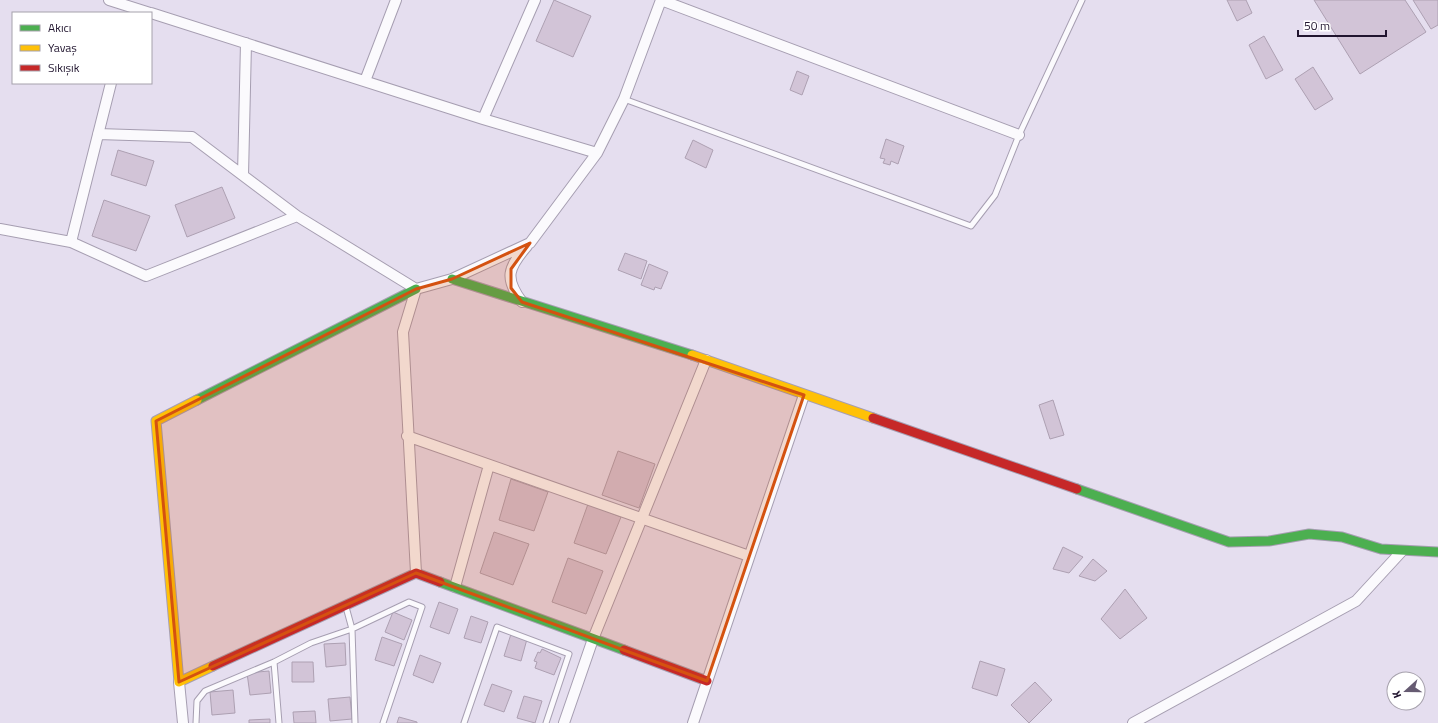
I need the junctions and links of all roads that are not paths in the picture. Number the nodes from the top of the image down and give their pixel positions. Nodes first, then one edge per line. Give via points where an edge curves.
1 (109, 0) edge
2 (396, 0) edge
3 (535, 0) edge
4 (661, 0) edge
5 (1082, 0) edge
6 (130, 10) edge
7 (143, 12) edge
8 (152, 14) edge
9 (246, 43) junction
10 (365, 81) junction
11 (111, 84) edge
12 (624, 99) junction
13 (483, 119) junction
14 (98, 134) junction
15 (1019, 135) junction
16 (598, 153) junction
17 (243, 175) junction
18 (297, 216) junction
19 (0, 228) edge
20 (71, 242) junction
21 (530, 243) junction
22 (452, 280) junction
23 (416, 289) junction
24 (522, 302) junction
25 (706, 360) junction
26 (804, 394) junction
27 (407, 436) junction
28 (489, 465) junction
29 (643, 519) junction
30 (1402, 551) junction
31 (1438, 552) edge
32 (749, 556) junction
33 (416, 572) junction
34 (455, 587) junction
35 (346, 605) junction
36 (352, 629) junction
37 (593, 639) junction
38 (274, 662) junction
39 (707, 681) junction
40 (179, 682) junction
41 (183, 723) edge
42 (196, 723) edge
43 (279, 723) edge
44 (355, 723) edge
45 (383, 723) edge
46 (464, 723) edge
47 (546, 723) edge
48 (564, 723) edge
49 (693, 723) edge
50 (1133, 723) edge

1 - 6 street
2 - 10 street
3 - 13 street
4 - 12 street
4 - 15 street
5 - 15 lane
6 - 7 street
8 - 9 street
9 - 10 street
9 - 17 street
10 - 13 street
11 - 14 street
12 - 15 lane via 971,226 995,195
12 - 16 street
13 - 16 street
14 - 17 street via 192,137
14 - 20 street
16 - 21 street
17 - 18 street
18 - 20 street via 146,276
18 - 23 street
19 - 20 street
21 - 22 street
21 - 24 street via 518,256 511,269 511,288
22 - 23 street
22 - 24 street
23 - 27 street via 403,332
23 - 40 street via 156,421
24 - 25 street
25 - 26 street
25 - 29 street
26 - 30 street via 1229,542 1269,541 1309,534 1342,537 1381,549
26 - 32 street
27 - 28 street
27 - 33 street
28 - 29 street
28 - 34 street
29 - 32 street
29 - 37 street
30 - 31 street
30 - 50 street via 1356,600
32 - 39 street
33 - 34 street
33 - 35 street
34 - 37 street
35 - 36 lane
35 - 40 street
36 - 38 lane via 311,643
36 - 44 lane
36 - 45 lane via 409,602 422,607
37 - 39 street
37 - 48 street
38 - 42 lane via 205,691 197,701
38 - 43 lane
39 - 49 street
40 - 41 street
46 - 47 lane via 497,627 570,654

